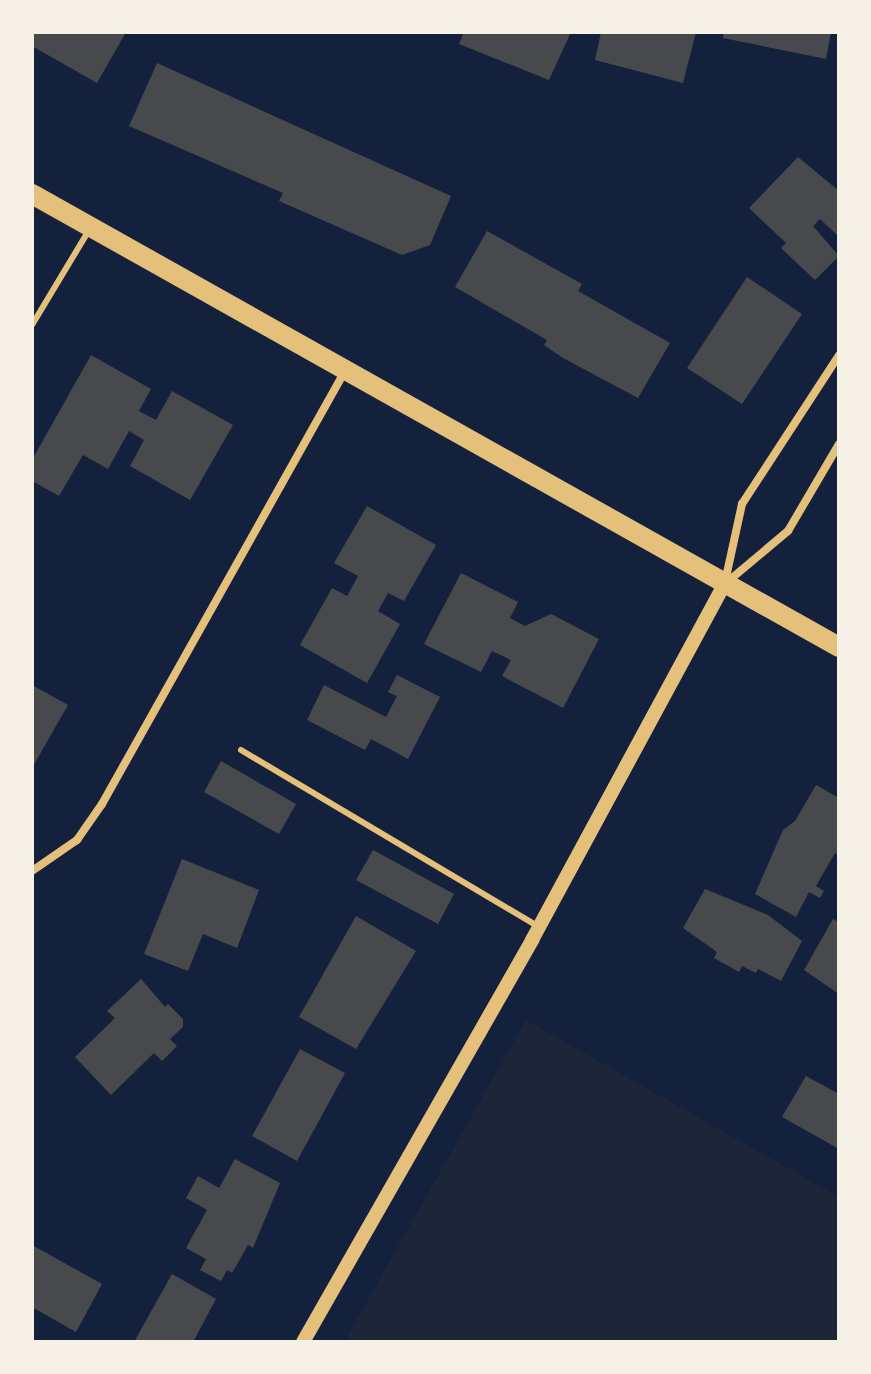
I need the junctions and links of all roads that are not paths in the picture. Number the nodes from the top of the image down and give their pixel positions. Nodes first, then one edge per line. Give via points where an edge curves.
1 (32, 194) edge
2 (90, 227) junction
3 (32, 325) edge
4 (839, 355) edge
5 (345, 370) junction
6 (839, 444) edge
7 (725, 583) junction
8 (839, 647) edge
9 (241, 750) dead end
10 (32, 871) edge
11 (539, 927) junction
12 (303, 1342) edge

1 - 2 main road
2 - 3 lane
2 - 5 main road
4 - 7 street via 742,504
5 - 7 main road
5 - 10 street via 102,804 77,840
6 - 7 street via 788,531
7 - 8 main road
7 - 11 street
9 - 11 lane
11 - 12 street

